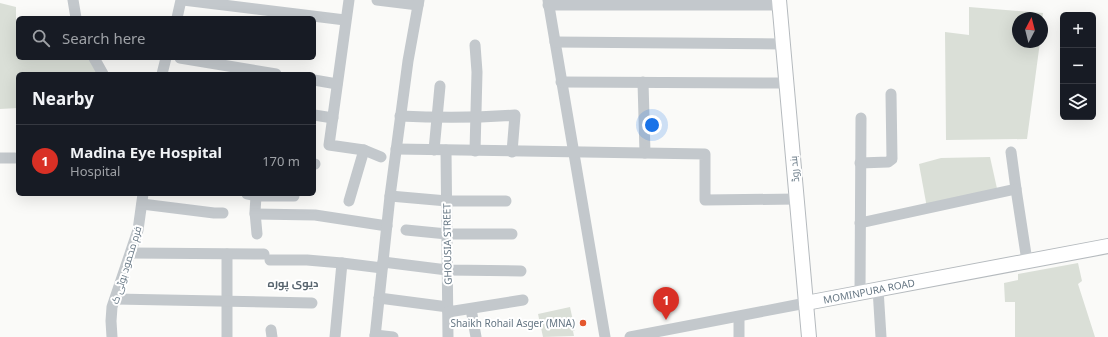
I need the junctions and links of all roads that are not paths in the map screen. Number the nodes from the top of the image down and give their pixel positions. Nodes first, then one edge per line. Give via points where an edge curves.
1 (73, 0) edge
2 (182, 0) edge
3 (349, 0) edge
4 (377, 0) edge
5 (418, 2) edge
6 (548, 2) edge
7 (783, 2) edge
8 (76, 16) edge
9 (177, 16) edge
10 (312, 16) edge
11 (316, 16) edge
12 (345, 20) junction
13 (555, 42) junction
14 (783, 44) junction
15 (475, 45) dead end
16 (95, 60) edge
17 (166, 60) edge
18 (192, 60) edge
19 (102, 72) edge
20 (162, 72) edge
21 (264, 72) edge
22 (316, 80) edge
23 (562, 82) junction
24 (643, 82) junction
25 (786, 82) junction
26 (337, 84) junction
27 (440, 86) dead end
28 (892, 94) dead end
29 (316, 115) edge
30 (400, 116) junction
31 (333, 118) junction
32 (437, 118) junction
33 (476, 118) junction
34 (861, 118) dead end
35 (396, 149) junction
36 (364, 150) junction
37 (434, 150) junction
38 (446, 150) junction
39 (475, 151) junction
40 (512, 152) junction
41 (1012, 152) dead end
42 (573, 153) junction
43 (645, 154) junction
44 (381, 157) dead end
45 (0, 158) edge
46 (15, 158) dead end
47 (860, 163) junction
48 (1016, 189) junction
49 (251, 196) edge
50 (390, 196) junction
51 (142, 199) edge
52 (797, 199) junction
53 (349, 200) dead end
54 (447, 200) junction
55 (506, 201) dead end
56 (223, 213) dead end
57 (256, 214) junction
58 (860, 223) junction
59 (387, 226) junction
60 (406, 230) dead end
61 (257, 234) dead end
62 (447, 234) junction
63 (512, 234) dead end
64 (1108, 246) edge
65 (130, 253) junction
66 (227, 254) junction
67 (1027, 261) junction
68 (342, 263) junction
69 (383, 265) junction
70 (447, 270) junction
71 (521, 271) dead end
72 (878, 289) junction
73 (860, 292) junction
74 (379, 298) junction
75 (115, 299) junction
76 (523, 300) dead end
77 (227, 301) junction
78 (810, 302) junction
79 (312, 304) dead end
80 (471, 309) junction
81 (448, 310) junction
82 (739, 317) junction
83 (375, 336) edge
84 (112, 337) edge
85 (227, 337) edge
86 (335, 337) edge
87 (393, 337) edge
88 (448, 337) edge
89 (476, 337) edge
90 (605, 337) edge
91 (630, 337) edge
92 (739, 337) edge
93 (809, 337) edge
94 (817, 337) edge
95 (881, 337) edge

1 - 8 street
2 - 9 street
2 - 10 street
3 - 12 street
4 - 5 street
5 - 30 street
6 - 7 street
6 - 13 street
7 - 14 main road, بند روڈ
7 - 78 main road, بند روڈ
11 - 12 street
12 - 26 street
13 - 14 street
13 - 23 street
14 - 25 main road, بند روڈ
15 - 33 street
16 - 19 street
17 - 20 street
18 - 21 street
22 - 26 street
23 - 24 street
23 - 42 street
24 - 25 street
24 - 43 street
25 - 52 main road, بند روڈ
26 - 31 street
27 - 32 street
28 - 47 street via 892,159 888,162
29 - 31 street
30 - 32 street
30 - 35 street
31 - 36 street via 329,145
32 - 33 street
32 - 37 street
33 - 39 street
33 - 40 street via 514,115
34 - 47 street
35 - 37 street
35 - 50 street
36 - 44 street
36 - 53 street
37 - 38 street
38 - 39 street
38 - 54 street, GHOUSIA STREET
39 - 40 street
40 - 42 street
41 - 48 street
42 - 43 street
42 - 90 street
43 - 52 street via 705,154 704,200
45 - 46 street
47 - 58 street
48 - 58 street
48 - 67 street
49 - 57 street
50 - 54 street
50 - 59 street
51 - 56 street
51 - 65 street, فرم محمود بوٹی ک via 138,230
52 - 78 main road, بند روڈ
54 - 55 street
54 - 62 street, GHOUSIA STREET
57 - 59 street via 315,215
57 - 61 street
58 - 73 street
59 - 69 street
60 - 62 street
62 - 63 street
62 - 70 street, GHOUSIA STREET
64 - 67 main road, MOMINPURA ROAD
65 - 66 street
65 - 75 street, فرم محمود بوٹی ک
66 - 68 street
66 - 77 street
67 - 72 main road, MOMINPURA ROAD
68 - 69 street
68 - 86 street
69 - 70 street
69 - 74 street
70 - 71 street
70 - 81 street, GHOUSIA STREET
72 - 73 main road, MOMINPURA ROAD
72 - 95 street
73 - 78 main road, MOMINPURA ROAD
74 - 81 street
74 - 83 street
75 - 77 street
75 - 84 street, فرم محمود بوٹی ک via 112,307
76 - 80 street
77 - 79 street
77 - 85 street
78 - 82 street, MOMINPURA ROAD
78 - 93 main road, بند روڈ
78 - 94 main road, بند روڈ
80 - 81 street
80 - 89 street
81 - 88 street, GHOUSIA STREET
82 - 91 street, MOMINPURA ROAD
82 - 92 street
83 - 87 street

